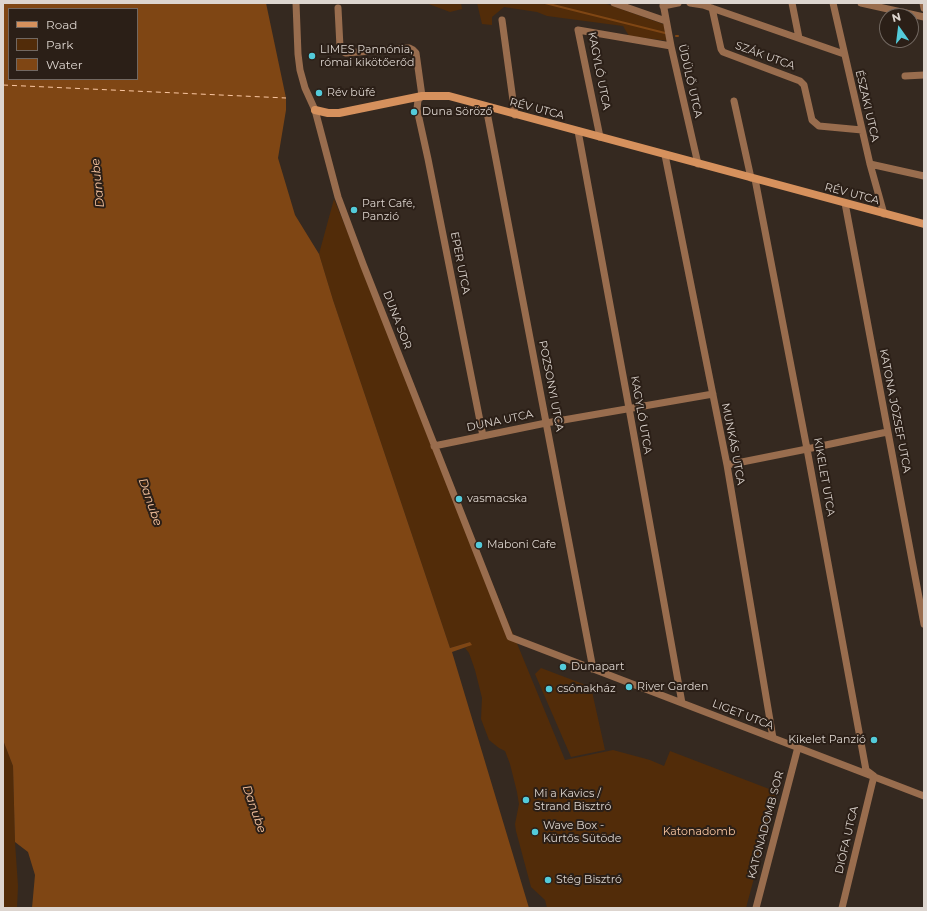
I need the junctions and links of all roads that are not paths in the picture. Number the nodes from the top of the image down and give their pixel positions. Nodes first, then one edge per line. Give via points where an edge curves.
1 (296, 3) edge
2 (614, 3) edge
3 (678, 3) edge
4 (690, 3) edge
5 (792, 3) edge
6 (833, 3) edge
7 (861, 3) edge
8 (923, 3) edge
9 (663, 4) edge
10 (630, 6) edge
11 (338, 8) dead end
12 (712, 8) junction
13 (924, 8) edge
14 (924, 17) edge
15 (502, 20) dead end
16 (666, 21) junction
17 (799, 38) junction
18 (671, 46) junction
19 (844, 54) junction
20 (924, 75) edge
21 (905, 76) dead end
22 (422, 96) junction
23 (734, 101) dead end
24 (486, 107) junction
25 (315, 110) junction
26 (515, 115) junction
27 (862, 130) junction
28 (578, 131) junction
29 (600, 137) junction
30 (665, 155) junction
31 (698, 164) junction
32 (870, 164) junction
33 (924, 176) edge
34 (753, 178) junction
35 (845, 203) junction
36 (884, 214) junction
37 (924, 224) edge
38 (713, 394) junction
39 (629, 408) junction
40 (546, 423) junction
41 (888, 432) junction
42 (483, 436) junction
43 (434, 446) junction
44 (808, 449) junction
45 (726, 465) junction
46 (924, 576) edge
47 (916, 578) junction
48 (924, 624) edge
49 (510, 637) joint
50 (593, 669) junction
51 (682, 703) junction
52 (773, 738) junction
53 (798, 747) junction
54 (874, 776) junction
55 (924, 796) edge
56 (756, 908) edge
57 (842, 908) edge

1 - 25 street, DUNA SOR via 300,70
2 - 10 street
3 - 9 street
4 - 12 street
5 - 17 street
6 - 19 street, ÉSZAKI UTCA
7 - 14 street
8 - 13 street
9 - 16 street, ÜDÜLŐ UTCA
10 - 16 street
11 - 22 street, EPER UTCA via 342,51 346,53 409,48 413,50 416,53
12 - 17 street
12 - 27 street, SZÁK UTCA via 723,52 800,81 804,85 812,120 819,126
15 - 26 street
16 - 18 street, ÜDÜLŐ UTCA
17 - 19 street
18 - 29 street, KAGYLÓ UTCA via 578,30
18 - 31 street, ÜDÜLŐ UTCA
19 - 27 street, ÉSZAKI UTCA
20 - 21 street
22 - 24 street, RÉV UTCA via 449,96
22 - 25 street, RÉV UTCA via 339,113
22 - 42 street, EPER UTCA via 418,100 417,109
23 - 34 street
24 - 26 street, RÉV UTCA
24 - 40 street, POZSONYI UTCA
25 - 43 street, DUNA SOR via 338,197
26 - 28 street, RÉV UTCA
27 - 32 street, ÉSZAKI UTCA
28 - 29 street, RÉV UTCA
28 - 39 street, KAGYLÓ UTCA
29 - 30 street, RÉV UTCA
30 - 31 street, RÉV UTCA
30 - 38 street, MUNKÁS UTCA
31 - 34 street, RÉV UTCA
32 - 33 street
32 - 36 street, ÉSZAKI UTCA
34 - 35 street, RÉV UTCA
34 - 44 street, KIKELET UTCA
35 - 36 street, RÉV UTCA
35 - 41 street, KATONA JÓZSEF UTCA
36 - 37 street, RÉV UTCA
38 - 39 street, DUNA UTCA
38 - 45 street, MUNKÁS UTCA
39 - 40 street, DUNA UTCA
39 - 51 street, KAGYLÓ UTCA
40 - 42 street, DUNA UTCA
40 - 50 street, POZSONYI UTCA
41 - 44 street
41 - 47 street, KATONA JÓZSEF UTCA
42 - 43 street, DUNA UTCA
43 - 49 street, DUNA SOR
44 - 45 street
44 - 54 street, KIKELET UTCA via 866,770
45 - 52 street, MUNKÁS UTCA
46 - 47 street
47 - 48 street, KATONA JÓZSEF UTCA
49 - 50 street, LIGET UTCA
50 - 51 street, LIGET UTCA
51 - 52 street, LIGET UTCA
52 - 53 street, LIGET UTCA
53 - 54 street, LIGET UTCA
53 - 56 street, KATONADOMB SOR
54 - 55 street, LIGET UTCA
54 - 57 street, DIÓFA UTCA

